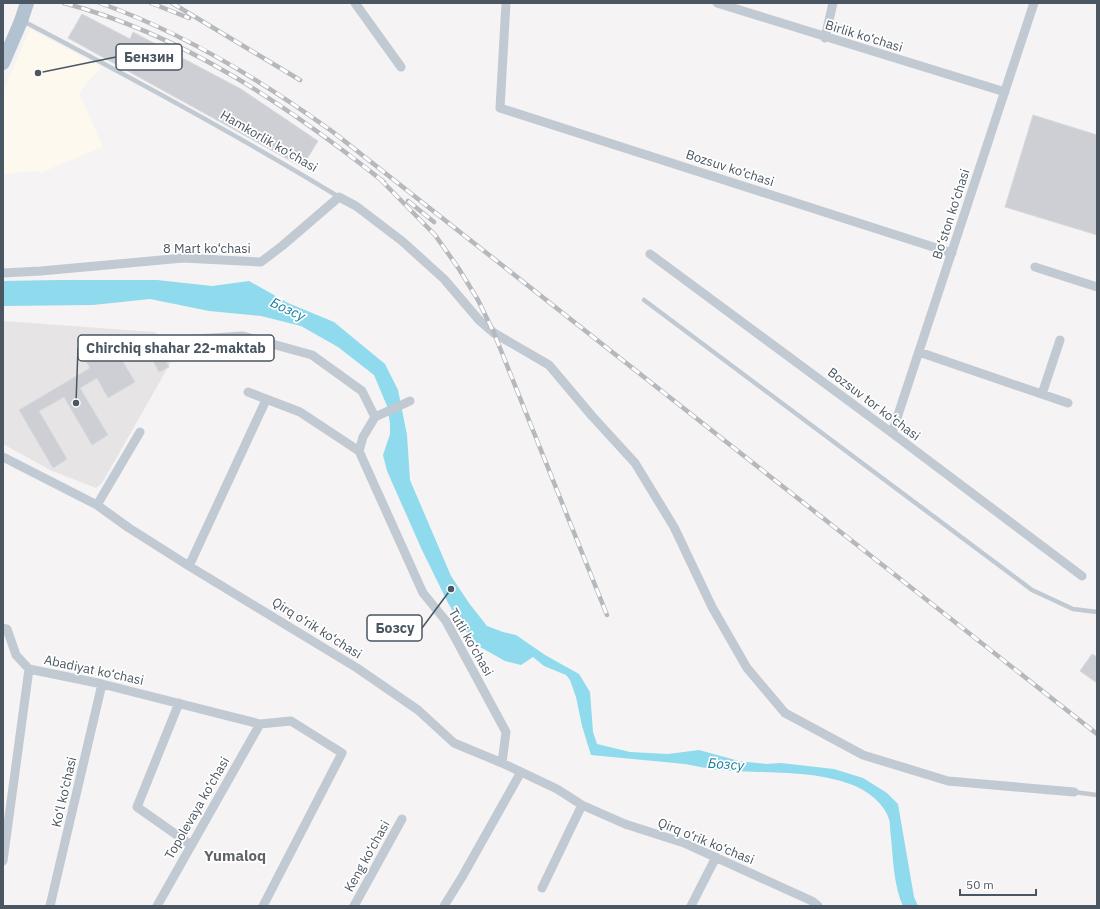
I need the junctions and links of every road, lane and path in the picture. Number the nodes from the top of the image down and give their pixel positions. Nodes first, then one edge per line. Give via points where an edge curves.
1 (27, 3) edge
2 (355, 3) edge
3 (506, 3) edge
4 (717, 3) edge
5 (833, 3) edge
6 (1034, 3) edge
7 (21, 21) junction
8 (825, 38) junction
9 (3, 63) edge
10 (401, 67) dead end
11 (1004, 92) junction
12 (339, 197) junction
13 (952, 253) junction
14 (650, 254) dead end
15 (1035, 267) dead end
16 (3, 274) edge
17 (1097, 287) edge
18 (644, 300) dead end
19 (1060, 340) dead end
20 (166, 341) dead end
21 (919, 352) junction
22 (248, 392) dead end
23 (1042, 394) junction
24 (266, 400) junction
25 (410, 401) dead end
26 (1068, 403) dead end
27 (375, 417) junction
28 (140, 432) dead end
29 (892, 433) junction
30 (359, 451) junction
31 (3, 457) edge
32 (98, 505) junction
33 (189, 566) junction
34 (1082, 576) dead end
35 (1097, 612) edge
36 (3, 628) edge
37 (29, 669) junction
38 (102, 684) junction
39 (179, 703) junction
40 (260, 724) junction
41 (502, 763) junction
42 (521, 772) junction
43 (1074, 792) joint
44 (1097, 795) edge
45 (582, 805) junction
46 (402, 819) dead end
47 (190, 845) junction
48 (716, 857) junction
49 (3, 861) edge
50 (542, 888) dead end
51 (50, 906) edge
52 (157, 906) edge
53 (263, 906) edge
54 (354, 906) edge
55 (444, 906) edge
56 (690, 906) edge
57 (818, 906) edge

1 - 7 main road
2 - 10 street
3 - 13 street, Bozsuv ko‘chasi via 500,108
4 - 8 street, Birlik ko‘chasi
5 - 8 street
6 - 11 street, Bo‘ston ko‘chasi
7 - 9 main road
7 - 12 lane, Hamkorlik ko‘chasi via 111,67 301,173
8 - 11 street, Birlik ko‘chasi
11 - 13 street, Bo‘ston ko‘chasi
12 - 16 street, 8 Mart ko‘chasi via 262,262 183,258
12 - 43 street, Hamkorlik ko‘chasi via 356,206 402,241 444,279 478,320 494,334 549,365 635,463 674,527 712,607 747,668 785,713 863,755 948,781
13 - 21 street, Bo‘ston ko‘chasi
14 - 29 street, Bozsuv tor ko‘chasi
15 - 17 street
18 - 35 lane via 1032,590 1073,609
19 - 23 street
20 - 27 street via 243,336 312,355 362,391
21 - 23 street
21 - 29 street, Bo‘ston ko‘chasi
22 - 24 street
23 - 26 street
24 - 30 street via 300,412
24 - 33 street
25 - 27 street
27 - 30 street via 363,437
28 - 32 street
29 - 34 street, Bozsuv tor ko‘chasi
30 - 41 street, Tutli ko‘chasi via 423,593 446,621 506,732
31 - 32 street, Qirq o‘rik ko‘chasi
32 - 33 street, Qirq o‘rik ko‘chasi
33 - 41 street, Qirq o‘rik ko‘chasi via 357,668 418,710 454,743
36 - 37 street, Abadiyat ko‘chasi via 7,629 16,655
37 - 38 street, Abadiyat ko‘chasi
37 - 49 street
38 - 39 street, Abadiyat ko‘chasi
38 - 51 street, Ko‘l ko‘chasi
39 - 40 street, Abadiyat ko‘chasi
39 - 47 street via 137,807
40 - 47 street, Topolevaya ko‘chasi
40 - 53 street, Abadiyat ko‘chasi via 291,721 342,752
41 - 42 street, Qirq o‘rik ko‘chasi
42 - 45 street, Qirq o‘rik ko‘chasi via 557,789
42 - 55 street
43 - 44 lane
45 - 48 street, Qirq o‘rik ko‘chasi via 625,824 684,843
45 - 50 street
46 - 54 street, Keng ko‘chasi
47 - 52 street, Topolevaya ko‘chasi
48 - 56 street
48 - 57 street, Qirq o‘rik ko‘chasi

